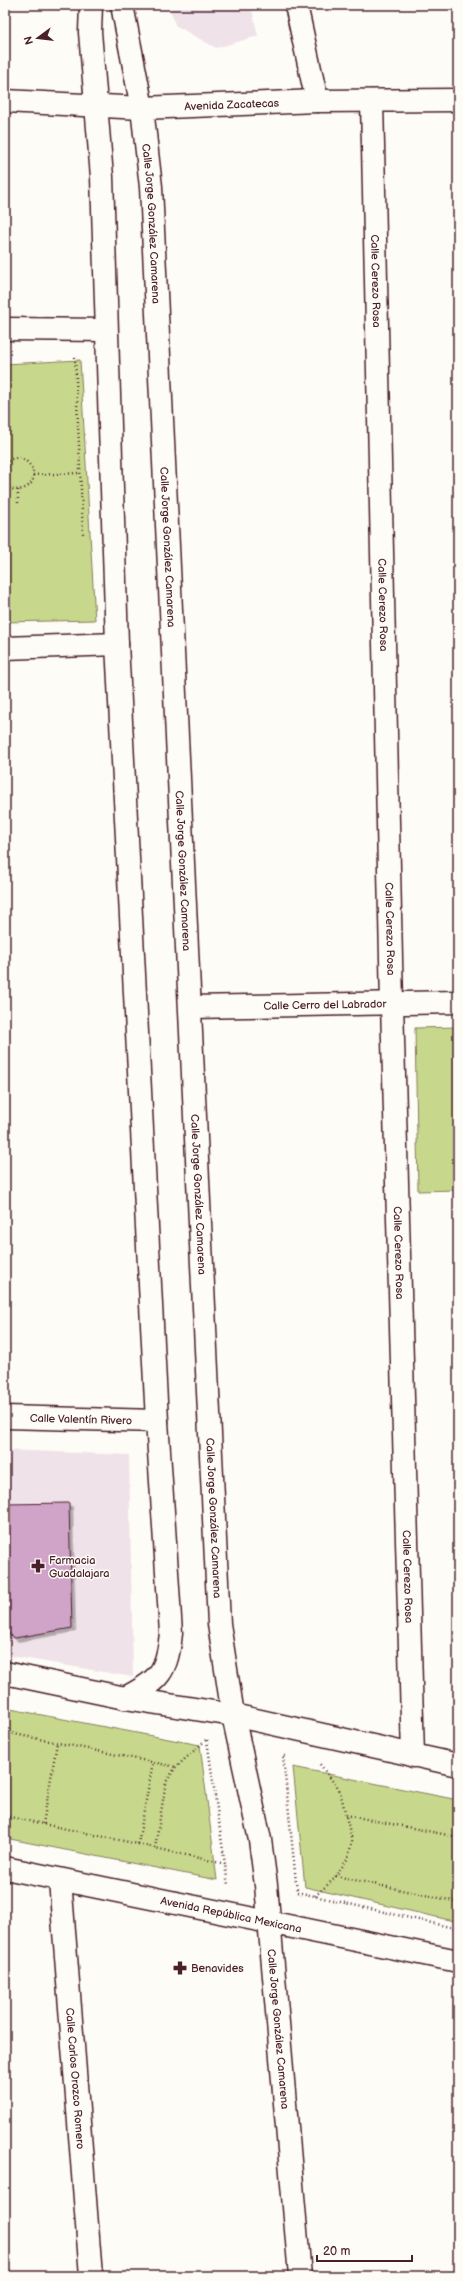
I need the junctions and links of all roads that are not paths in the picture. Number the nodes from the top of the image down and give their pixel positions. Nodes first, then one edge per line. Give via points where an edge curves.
1 (91, 5) edge
2 (122, 5) edge
3 (296, 5) edge
4 (458, 100) edge
5 (5, 101) edge
6 (317, 101) junction
7 (372, 101) junction
8 (97, 106) junction
9 (142, 108) junction
10 (5, 329) edge
11 (106, 330) junction
12 (117, 644) junction
13 (5, 648) edge
14 (458, 1002) edge
15 (392, 1004) junction
16 (191, 1007) junction
17 (5, 1417) edge
18 (157, 1421) junction
19 (5, 1674) edge
20 (125, 1698) junction
21 (233, 1715) junction
22 (413, 1756) junction
23 (458, 1765) edge
24 (5, 1868) edge
25 (60, 1880) junction
26 (268, 1923) junction
27 (458, 1960) edge
28 (91, 2276) edge
29 (300, 2276) edge

1 - 8 street via 90,32
2 - 9 street, Calle Jorge González Camarena
3 - 6 street
4 - 7 street, Avenida Zacatecas
5 - 8 street, Avenida Zacatecas
6 - 7 street, Avenida Zacatecas
6 - 9 street, Avenida Zacatecas
7 - 15 street, Calle Cerezo Rosa
8 - 9 street, Avenida Zacatecas
8 - 11 street via 102,177
9 - 16 street, Calle Jorge González Camarena via 151,186
10 - 11 street
11 - 12 street
12 - 13 street
12 - 18 street
14 - 15 street, Calle Cerro del Labrador
15 - 16 street, Calle Cerro del Labrador
15 - 22 street, Calle Cerezo Rosa
16 - 21 street, Calle Jorge González Camarena via 219,1624
17 - 18 street, Calle Valentín Rivero
18 - 20 street via 171,1633 163,1670 155,1680
19 - 20 street
20 - 21 street
21 - 22 street
21 - 26 street, Calle Jorge González Camarena via 260,1840
22 - 23 street
24 - 25 street, Avenida República Mexicana
25 - 26 street, Avenida República Mexicana
25 - 28 street, Calle Carlos Orozco Romero
26 - 27 street, Avenida República Mexicana
26 - 29 street, Calle Jorge González Camarena

